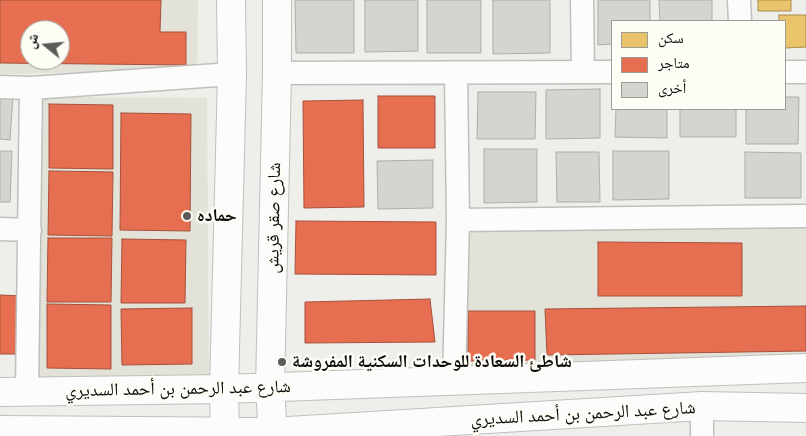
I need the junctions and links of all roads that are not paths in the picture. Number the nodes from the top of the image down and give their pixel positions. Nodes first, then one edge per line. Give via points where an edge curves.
1 (232, 0) edge
2 (277, 0) edge
3 (582, 0) edge
4 (740, 0) edge
5 (740, 20) edge
6 (584, 72) junction
7 (611, 72) edge
8 (786, 72) edge
9 (806, 72) edge
10 (277, 73) junction
11 (456, 73) junction
12 (232, 74) junction
13 (0, 87) edge
14 (30, 88) junction
15 (806, 216) edge
16 (458, 220) junction
17 (0, 229) edge
18 (30, 230) junction
19 (806, 368) edge
20 (454, 381) junction
21 (270, 387) junction
22 (224, 389) junction
23 (0, 392) edge
24 (28, 392) junction
25 (702, 406) junction
26 (806, 408) edge
27 (0, 430) edge
28 (225, 434) edge
29 (273, 434) edge
30 (702, 436) edge

1 - 12 street
2 - 10 street, شارع صقر قريش
3 - 6 street
4 - 5 street
6 - 7 street
6 - 11 street
8 - 9 street
10 - 11 street
10 - 21 street, شارع صقر قريش
11 - 16 street
12 - 14 street
12 - 22 street
13 - 14 street
14 - 18 street
15 - 16 street
16 - 20 street
17 - 18 street
18 - 24 street
19 - 20 street, شارع عبد الرحمن بن أحمد السديري
20 - 21 street, شارع عبد الرحمن بن أحمد السديري
21 - 22 street, شارع عبد الرحمن بن أحمد السديري
21 - 29 street, شارع صقر قريش
22 - 24 street, شارع عبد الرحمن بن أحمد السديري
22 - 28 street
23 - 24 street, شارع عبد الرحمن بن أحمد السديري
25 - 26 street, شارع عبد الرحمن بن أحمد السديري
25 - 29 street, شارع عبد الرحمن بن أحمد السديري
25 - 30 street
27 - 28 street, شارع عبد الرحمن بن أحمد السديري
28 - 29 street, شارع عبد الرحمن بن أحمد السديري

